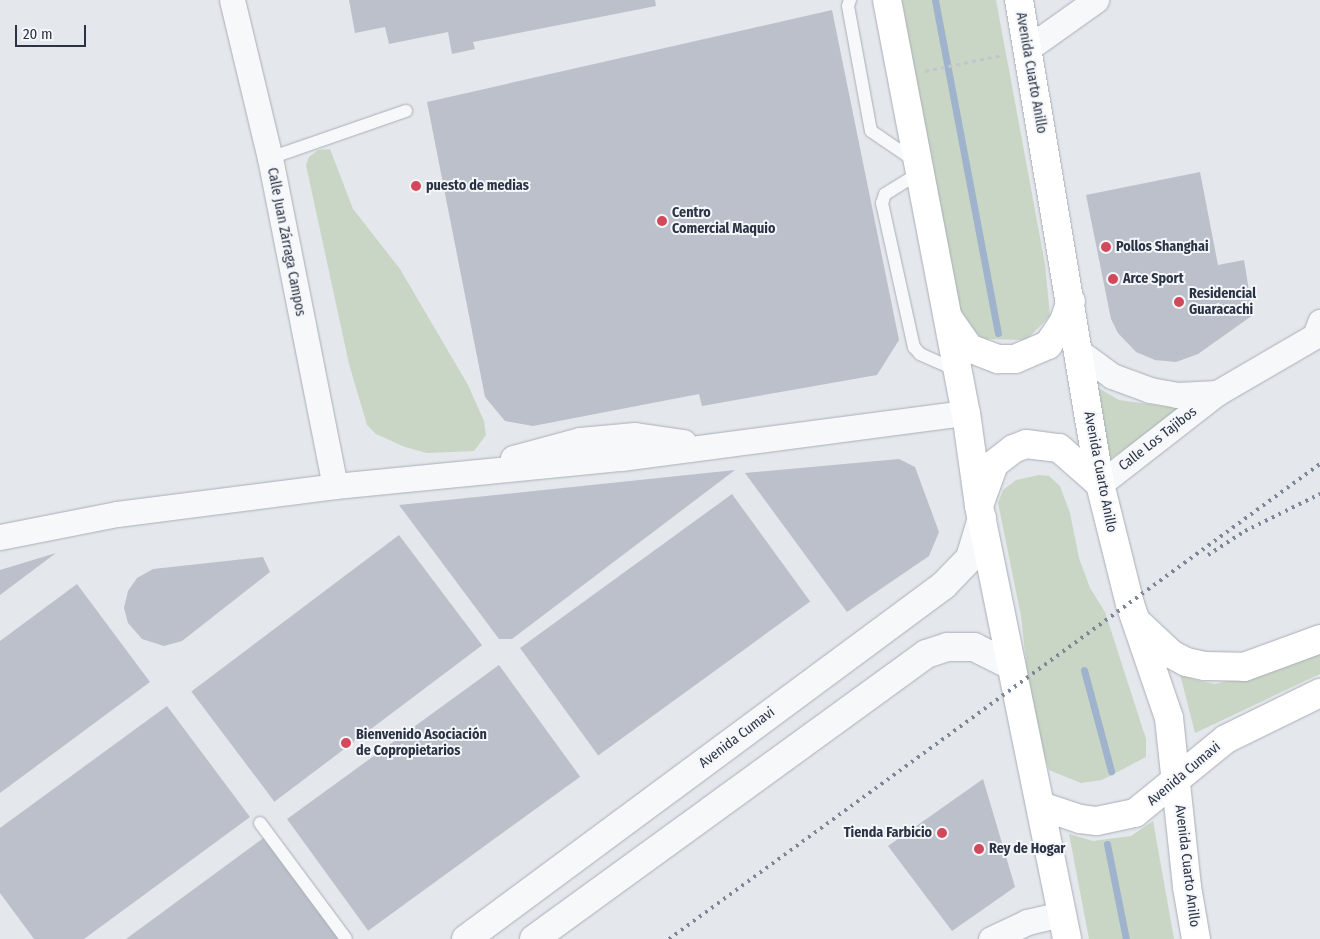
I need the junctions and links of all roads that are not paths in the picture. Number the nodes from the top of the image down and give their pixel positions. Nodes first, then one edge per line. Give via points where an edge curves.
1 (232, 0) edge
2 (850, 0) edge
3 (887, 0) edge
4 (1019, 0) edge
5 (1096, 0) edge
6 (1027, 48) junction
7 (406, 111) dead end
8 (270, 158) junction
9 (918, 168) junction
10 (1072, 300) junction
11 (946, 313) junction
12 (1318, 331) edge
13 (1078, 351) junction
14 (956, 370) junction
15 (1217, 393) junction
16 (966, 413) junction
17 (1100, 484) junction
18 (334, 486) junction
19 (981, 512) junction
20 (0, 538) edge
21 (1138, 623) junction
22 (1320, 639) edge
23 (1012, 666) junction
24 (1320, 693) edge
25 (739, 737) junction
26 (766, 772) junction
27 (1177, 780) junction
28 (1041, 806) junction
29 (260, 823) dead end
30 (1064, 926) edge
31 (346, 939) edge
32 (466, 939) edge
33 (534, 939) edge
34 (991, 939) edge
35 (1196, 939) edge

1 - 8 street, Calle Juan Zárraga Campos
2 - 9 lane via 848,6 871,131
3 - 9 main road
4 - 6 main road, Avenida Cuarto Anillo
5 - 6 street
6 - 10 main road, Avenida Cuarto Anillo
7 - 8 lane
8 - 18 street, Calle Juan Zárraga Campos
9 - 11 main road
9 - 14 lane via 885,194 882,203 914,347 920,354
10 - 11 main road via 1064,321 1048,345 1015,359 998,359 970,348 959,337
10 - 13 main road, Avenida Cuarto Anillo
11 - 14 main road
12 - 15 street, Calle Los Tajibos
13 - 15 street, Calle Los Tajibos via 1112,376 1150,390 1177,395
13 - 17 main road, Avenida Cuarto Anillo
14 - 16 main road
15 - 17 street, Calle Los Tajibos
16 - 18 street via 710,448 635,435 580,440 531,452 478,472
16 - 19 main road
17 - 19 main road via 1060,448 1026,444 1013,449 994,464
17 - 21 main road, Avenida Cuarto Anillo
18 - 20 street via 117,514
19 - 23 main road
19 - 25 street, Avenida Cumavi via 970,558 944,585
21 - 22 main road via 1157,642 1186,662 1224,668 1266,661
21 - 27 main road, Avenida Cuarto Anillo via 1169,718
23 - 26 street via 974,646 937,649 912,663
23 - 28 main road
24 - 27 main road, Avenida Cumavi via 1226,739
25 - 26 street via 749,736 764,746 769,764
25 - 32 street, Avenida Cumavi
26 - 33 street
27 - 28 main road, Avenida Cumavi via 1150,804 1117,819 1080,820
27 - 35 main road, Avenida Cuarto Anillo via 1187,887
28 - 30 main road
29 - 31 lane
30 - 34 street via 1027,922

